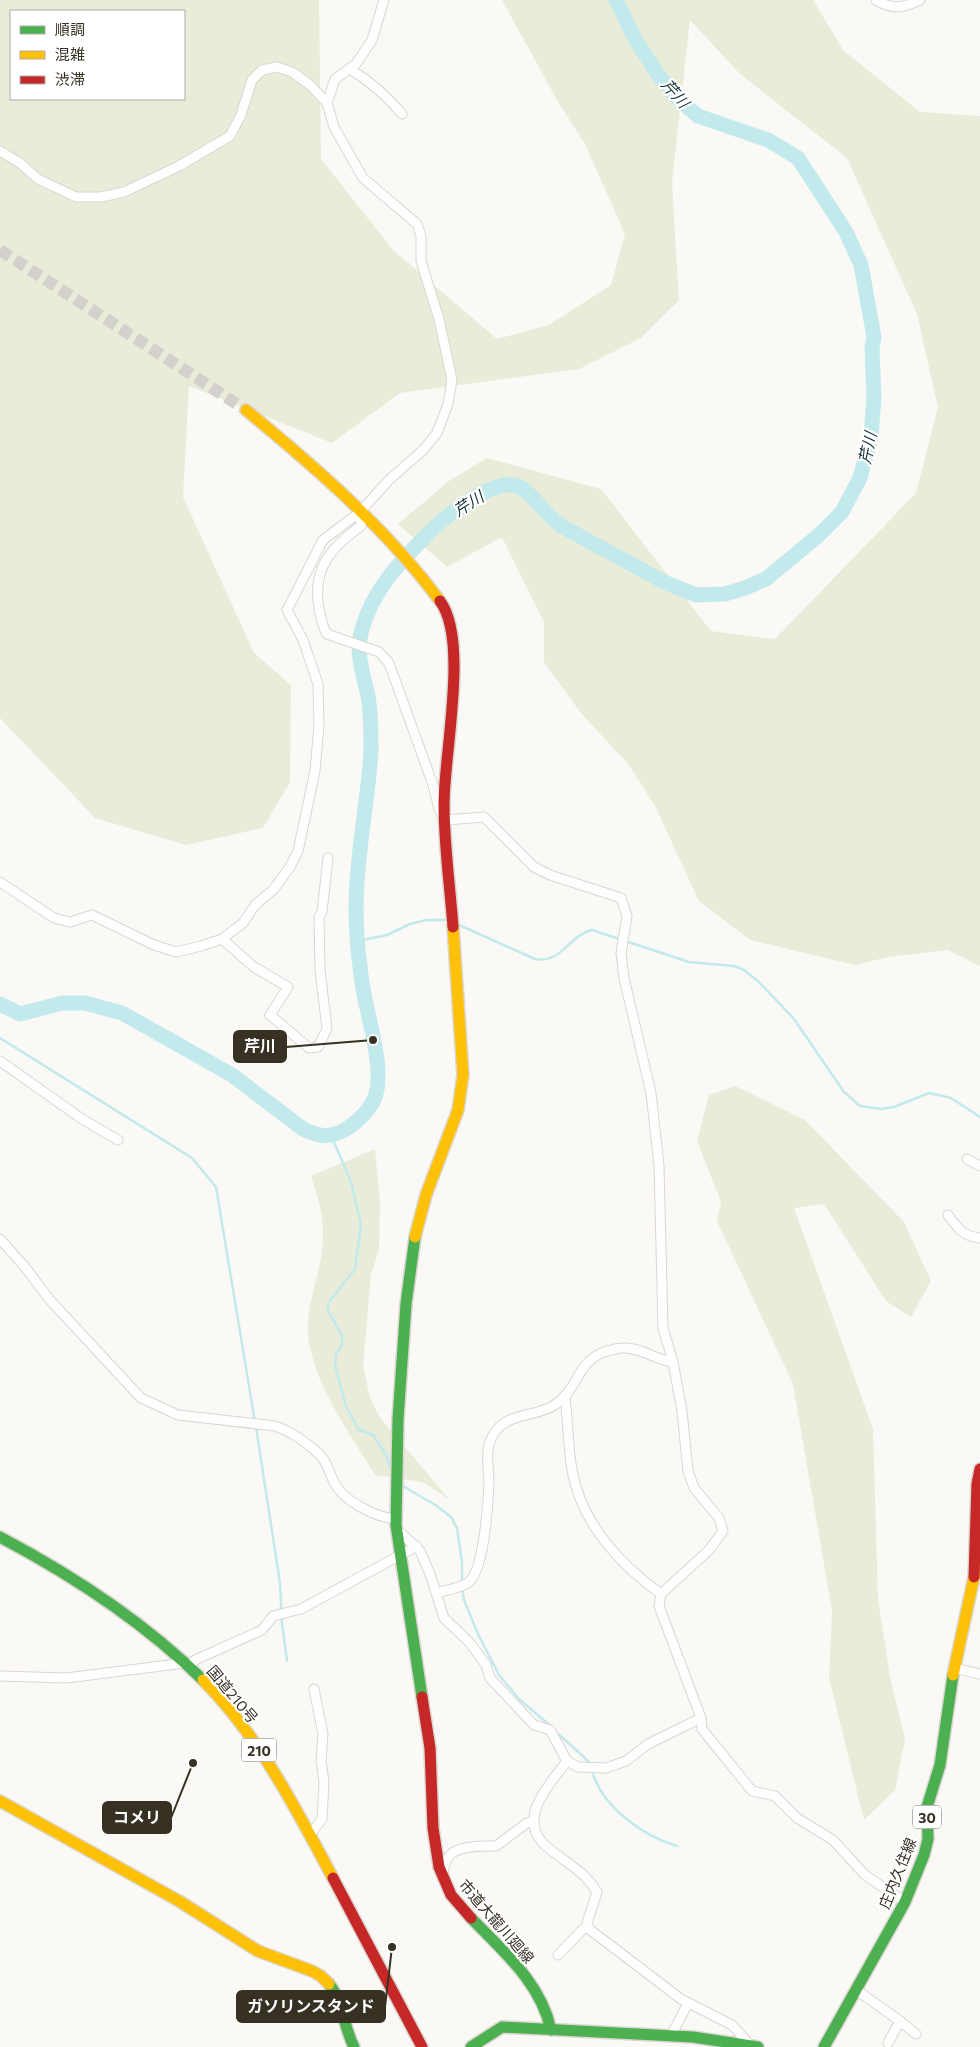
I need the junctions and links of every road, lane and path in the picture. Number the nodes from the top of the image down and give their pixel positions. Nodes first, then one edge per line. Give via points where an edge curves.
1 (384, 0) edge
2 (876, 0) edge
3 (920, 0) edge
4 (350, 69) junction
5 (327, 102) junction
6 (402, 114) dead end
7 (0, 151) edge
8 (246, 410) tunnel mouth
9 (364, 516) junction
10 (446, 820) junction
11 (328, 858) dead end
12 (0, 882) edge
13 (222, 939) junction
14 (0, 1061) edge
15 (118, 1140) dead end
16 (966, 1159) dead end
17 (980, 1166) edge
18 (948, 1216) dead end
19 (980, 1238) edge
20 (0, 1239) edge
21 (673, 1362) junction
22 (565, 1397) junction
23 (980, 1469) edge
24 (395, 1513) junction
25 (397, 1533) junction
26 (0, 1537) edge
27 (417, 1546) junction
28 (400, 1557) junction
29 (977, 1573) edge
30 (436, 1593) junction
31 (661, 1594) junction
32 (187, 1665) junction
33 (954, 1668) junction
34 (980, 1674) edge
35 (0, 1676) edge
36 (314, 1689) dead end
37 (700, 1718) junction
38 (567, 1761) junction
39 (0, 1801) edge
40 (532, 1822) junction
41 (310, 1835) junction
42 (442, 1876) junction
43 (905, 1902) junction
44 (586, 1925) junction
45 (558, 1955) dead end
46 (855, 1989) junction
47 (688, 2003) junction
48 (900, 2022) junction
49 (551, 2030) junction
50 (916, 2034) dead end
51 (671, 2036) junction
52 (888, 2043) dead end
53 (753, 2046) edge
54 (354, 2047) edge
55 (422, 2047) edge
56 (471, 2047) edge
57 (824, 2047) edge

1 - 4 street via 372,40
2 - 3 street via 888,7 903,7
4 - 5 street via 335,79
4 - 6 street via 370,81
5 - 7 street via 292,72 277,67 262,70 252,80 241,115 230,136 146,182 101,197 76,197 58,190
5 - 9 street via 334,127 363,178 417,224 421,236 421,262 439,319 452,380 448,404 437,433 388,481
8 - 9 main road, 市道大龍川廻線 via 308,461
9 - 10 main road, 市道大龍川廻線 via 418,571 438,596 450,622 455,658 444,772
9 - 10 street via 361,526 344,538 322,564 317,594 323,627 327,634 379,652 389,663 434,785 439,809
9 - 13 street via 323,540 287,610 303,640 318,684 315,771 298,850 274,890 254,905 243,923
10 - 21 street via 484,818 534,867 621,898 626,916 621,954 624,978 651,1093 659,1166 663,1328
10 - 24 main road, 市道大龍川廻線 via 463,1064 461,1096 451,1133 426,1195 414,1242 406,1304
11 - 13 street via 319,918 320,970 327,1030 318,1047 308,1048 270,1015 288,987 254,967
12 - 13 street via 54,918 70,922 92,915 176,952
14 - 15 street via 82,1119
16 - 17 street
18 - 19 street via 961,1233
20 - 24 street via 49,1299 141,1398 178,1415 286,1430 320,1455 339,1491 382,1516
21 - 22 street via 644,1351 621,1348 596,1355 579,1371
21 - 31 street via 688,1471 694,1488 719,1518 723,1530 709,1550
22 - 30 street via 554,1406 503,1423 492,1436 487,1454 486,1526 476,1572 468,1583
22 - 31 street via 572,1470 581,1503 614,1553 635,1575
23 - 29 main road, 庄内久住線 / 30 via 977,1484
24 - 25 main road, 市道大龍川廻線
25 - 27 street
25 - 28 main road, 市道大龍川廻線
26 - 32 main road, 国道210号 / 210 via 96,1591 148,1629
27 - 28 street
27 - 30 street via 424,1556
28 - 32 street via 301,1609 273,1616 262,1630
28 - 42 main road, 市道大龍川廻線 via 430,1748 433,1828
29 - 33 main road, 庄内久住線 / 30
30 - 38 street via 444,1618 470,1643 486,1665 490,1678 534,1725 550,1730
31 - 37 street via 659,1606
32 - 35 street via 73,1678
32 - 41 main road, 国道210号 / 210 via 250,1738 277,1776
33 - 34 street
33 - 43 main road, 庄内久住線 / 30 via 940,1765 927,1807 928,1840
36 - 41 street via 323,1734 324,1803 322,1819
37 - 38 street via 648,1744 626,1761 606,1768 578,1767
37 - 43 street via 702,1729 752,1791 775,1796 798,1818 833,1840 865,1875
38 - 40 street via 537,1805
39 - 54 main road via 178,1901 258,1951 312,1971 328,1982 338,1996
40 - 42 street via 496,1846 483,1845 453,1853
40 - 44 street via 545,1846 586,1877 597,1892
41 - 55 main road, 国道210号 / 210
42 - 49 main road, 市道大龍川廻線 via 461,1907 524,1973 547,2011
43 - 46 main road, 庄内久住線 / 30
44 - 45 street
44 - 47 street
46 - 48 street
46 - 57 main road, 庄内久住線 / 30
47 - 51 street
47 - 53 street via 732,2025
48 - 50 street
48 - 52 street
49 - 51 main road
49 - 56 main road via 502,2027
51 - 53 main road

